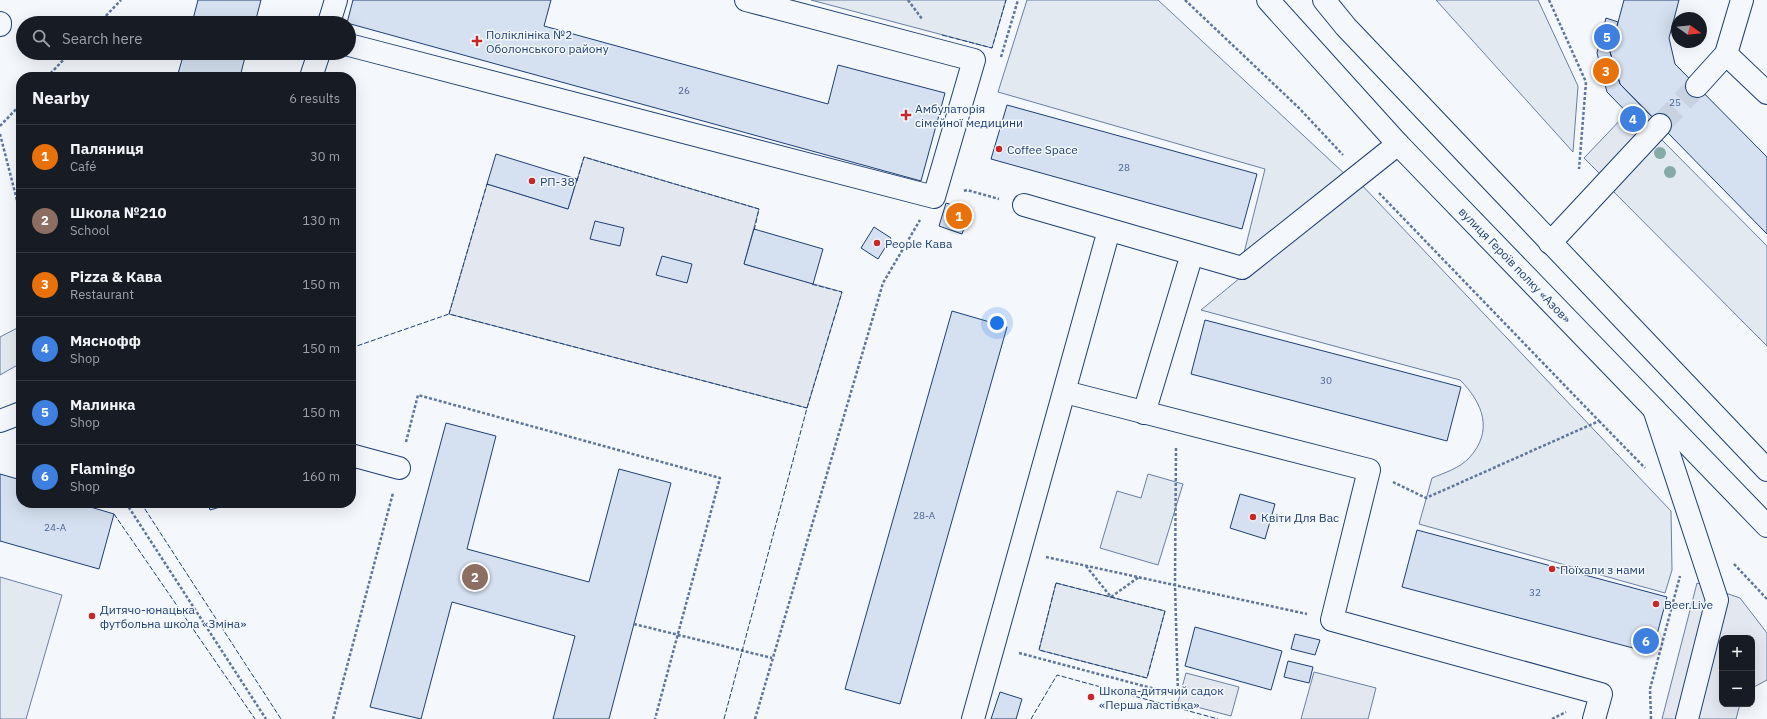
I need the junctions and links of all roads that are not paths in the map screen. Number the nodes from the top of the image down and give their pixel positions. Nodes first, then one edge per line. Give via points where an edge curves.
1 (336, 0) edge
2 (746, 0) edge
3 (1268, 0) edge
4 (1324, 0) edge
5 (1742, 0) edge
6 (331, 16) edge
7 (356, 47) edge
8 (1726, 54) junction
9 (317, 60) edge
10 (313, 72) edge
11 (1697, 86) tunnel mouth
12 (1767, 93) edge
13 (1660, 125) tunnel mouth
14 (1398, 144) junction
15 (1024, 206) road end
16 (1109, 230) junction
17 (1550, 243) junction
18 (1192, 254) junction
19 (1065, 392) junction
20 (1654, 409) junction
21 (1144, 412) junction
22 (16, 415) edge
23 (0, 421) edge
24 (356, 456) edge
25 (399, 468) road end
26 (1767, 470) edge
27 (1767, 526) edge
28 (973, 719) edge
29 (1594, 719) edge
30 (1687, 719) edge

1 - 6 main road
2 - 7 main road via 974,60 934,197
3 - 14 main road, вулиця Героїв полку «Азов»
4 - 17 main road via 1346,27
5 - 8 main road
8 - 11 main road
8 - 12 main road
9 - 10 main road
13 - 17 main road
14 - 18 main road via 1242,268
14 - 20 main road, вулиця Героїв полку «Азов»
15 - 16 main road
16 - 18 main road
16 - 19 main road
17 - 26 main road
18 - 21 main road
19 - 21 main road
19 - 28 main road
20 - 27 main road, вулиця Героїв полку «Азов»
20 - 30 main road via 1717,600
21 - 29 main road via 1369,470 1332,620 1601,694
22 - 23 main road
24 - 25 main road

